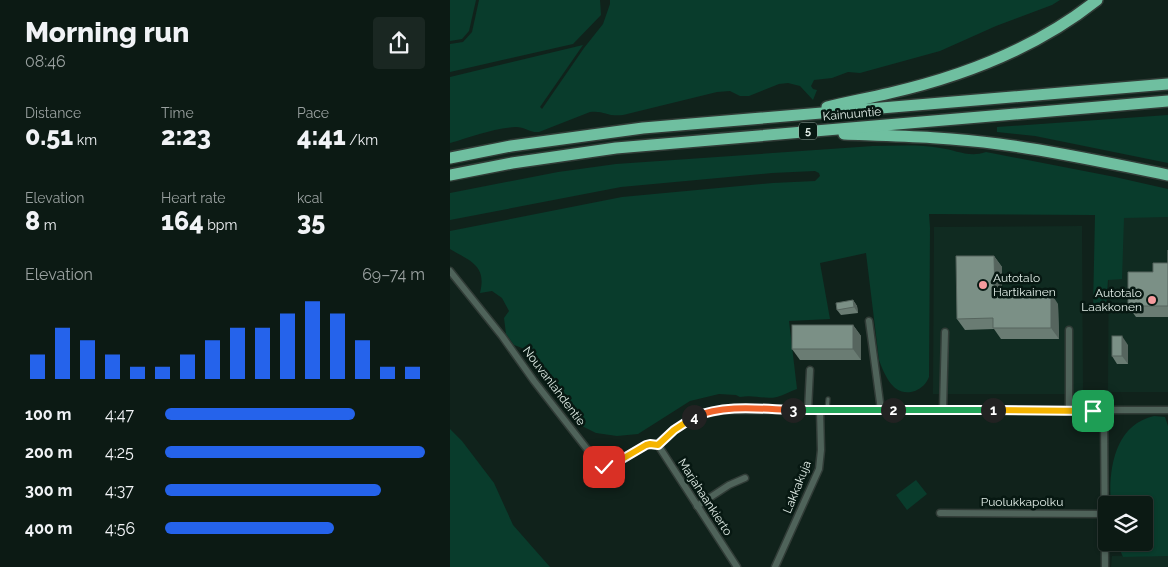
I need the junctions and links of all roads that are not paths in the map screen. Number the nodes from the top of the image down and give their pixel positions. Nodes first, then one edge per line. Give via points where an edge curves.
1 (1097, 0) edge
2 (1168, 84) edge
3 (1168, 101) edge
4 (788, 116) junction
5 (722, 121) junction
6 (784, 133) junction
7 (723, 139) junction
8 (450, 158) edge
9 (450, 175) edge
10 (1168, 175) edge
11 (450, 271) edge
12 (870, 321) dead end
13 (1069, 330) dead end
14 (945, 332) dead end
15 (810, 370) dead end
16 (828, 399) dead end
17 (943, 409) junction
18 (808, 410) junction
19 (881, 410) junction
20 (1069, 410) junction
21 (1168, 410) edge
22 (824, 411) junction
23 (1104, 411) junction
24 (658, 445) junction
25 (745, 478) dead end
26 (1105, 496) edge
27 (697, 506) junction
28 (940, 513) dead end
29 (1098, 514) edge
30 (1105, 551) edge
31 (737, 567) edge
32 (775, 567) edge
33 (1105, 567) edge

1 - 4 highway via 1072,19 997,59 891,93
2 - 4 highway, Kainuuntie / 5
3 - 6 highway, Kainuuntie / 5
4 - 5 highway, Kainuuntie / 5
5 - 7 lane
5 - 8 highway, Kainuuntie / 5 via 577,136
6 - 7 highway, Kainuuntie / 5
6 - 10 highway via 961,139
7 - 9 highway, Kainuuntie / 5 via 597,151
11 - 24 street, Nouvanlahdentie via 598,463 604,467 612,465 646,445
12 - 19 street
13 - 20 street
14 - 17 street
15 - 18 street
16 - 22 lane
17 - 19 street
17 - 20 street
18 - 22 street
18 - 24 street via 713,411 684,423
19 - 22 street
20 - 23 street
21 - 23 street
22 - 32 street, Lakkakuja via 819,469
23 - 26 street
24 - 27 street, Marjahaankierto
25 - 27 street
27 - 31 street, Marjahaankierto
28 - 29 street, Puolukkapolku
30 - 33 street

